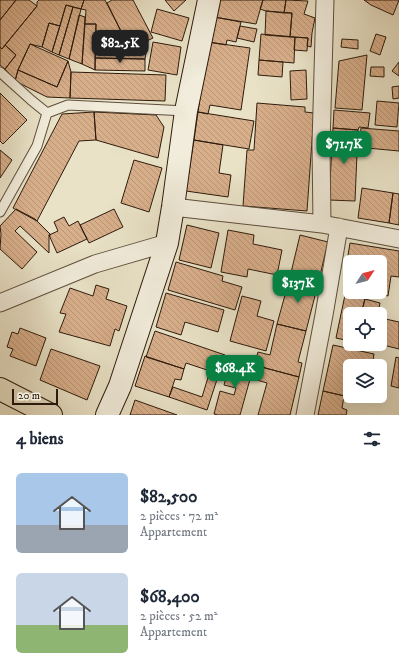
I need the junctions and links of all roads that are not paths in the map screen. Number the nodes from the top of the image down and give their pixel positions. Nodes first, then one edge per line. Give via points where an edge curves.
1 (209, 0) edge
2 (325, 0) edge
3 (0, 72) edge
4 (186, 110) junction
5 (47, 113) junction
6 (173, 207) junction
7 (0, 212) edge
8 (330, 225) junction
9 (399, 239) edge
10 (167, 243) junction
11 (0, 303) edge
12 (0, 389) edge
13 (51, 415) edge
14 (107, 415) edge
15 (305, 415) edge

1 - 4 street
2 - 8 street via 321,145
3 - 5 lane
4 - 5 lane via 68,105
4 - 6 street
5 - 7 lane via 37,146
6 - 8 street
6 - 10 street
8 - 9 street
8 - 15 street via 324,315
10 - 11 street via 95,264
10 - 14 street via 120,386
12 - 13 highway

